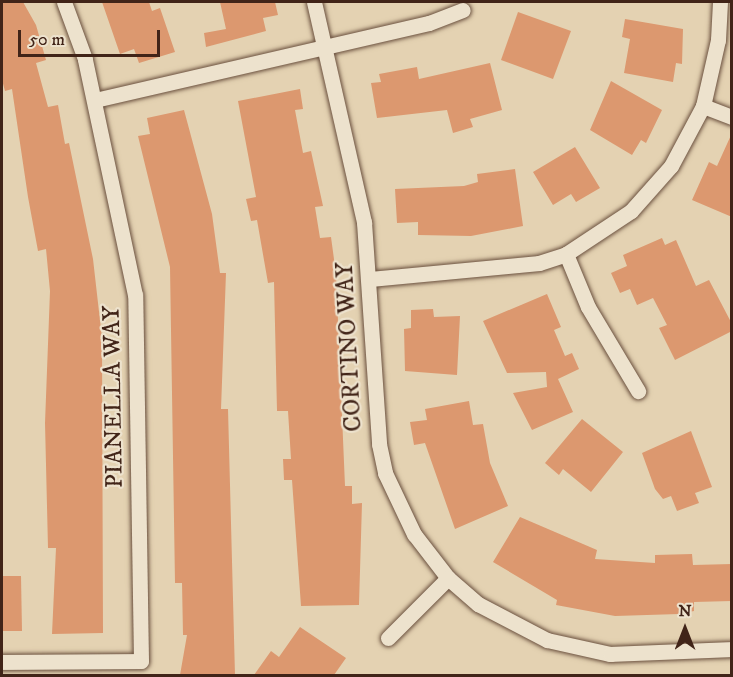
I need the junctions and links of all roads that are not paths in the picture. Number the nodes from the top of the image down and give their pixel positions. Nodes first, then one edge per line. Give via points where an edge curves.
1 (64, 2) edge
2 (314, 2) edge
3 (720, 2) edge
4 (462, 10) dead end
5 (324, 47) junction
6 (95, 100) junction
7 (703, 106) junction
8 (732, 117) edge
9 (566, 254) junction
10 (370, 279) junction
11 (638, 391) dead end
12 (448, 578) junction
13 (388, 638) dead end
14 (732, 649) edge
15 (2, 662) edge

1 - 6 street, PIANELLA WAY
2 - 5 street, CORTINO WAY
3 - 7 street via 718,40
4 - 5 street
5 - 6 street
5 - 10 street, CORTINO WAY via 364,222
6 - 15 street, PIANELLA WAY via 135,295 141,661
7 - 8 street
7 - 9 street via 671,166 631,211
9 - 10 street via 504,269
9 - 11 street via 588,308
10 - 12 street, CORTINO WAY via 373,404 386,473 414,534
12 - 13 street
12 - 14 street, CORTINO WAY via 511,624 584,650 636,654

